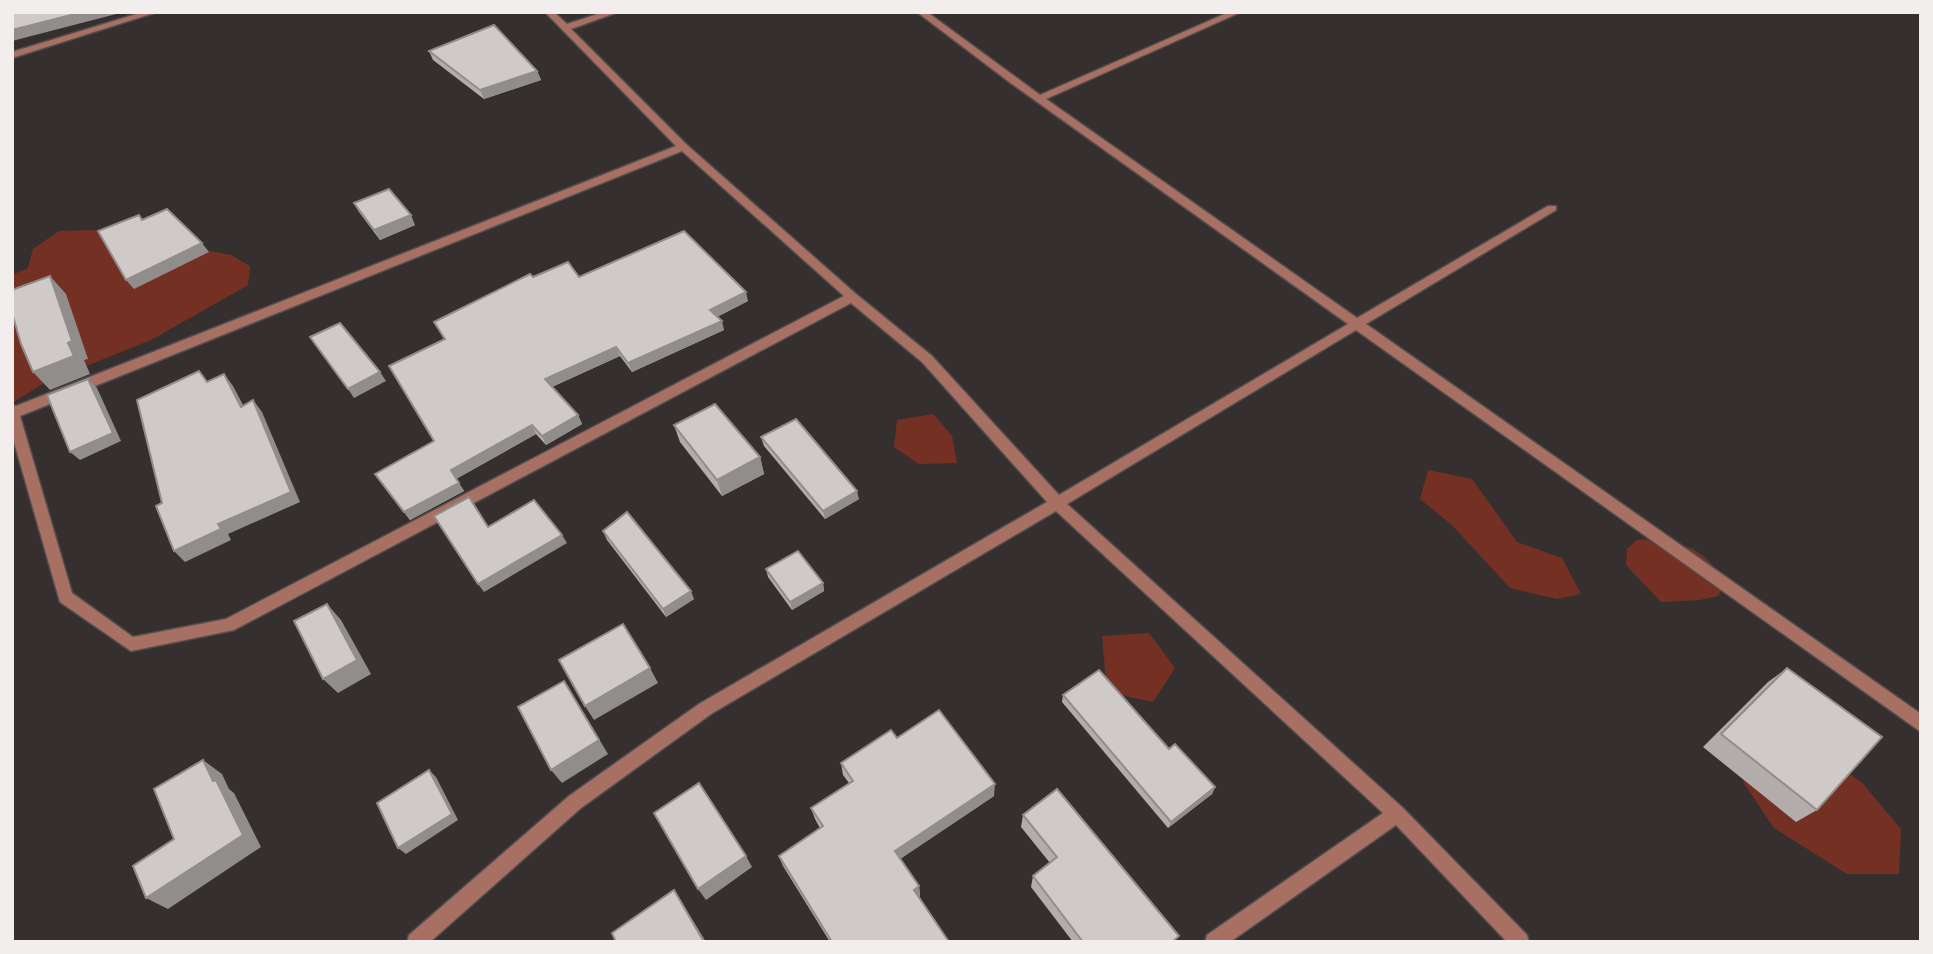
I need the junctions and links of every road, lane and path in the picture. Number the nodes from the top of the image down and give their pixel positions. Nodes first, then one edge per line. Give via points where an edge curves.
1 (153, 12) edge
2 (549, 12) edge
3 (614, 12) edge
4 (921, 12) edge
5 (1237, 12) edge
6 (565, 28) junction
7 (12, 55) edge
8 (1039, 99) junction
9 (682, 147) junction
10 (1552, 208) dead end
11 (852, 297) junction
12 (1356, 324) junction
13 (13, 411) edge
14 (1057, 503) junction
15 (1921, 724) edge
16 (1397, 814) junction
17 (416, 942) edge
18 (1214, 942) edge
19 (1520, 942) edge

1 - 7 street
2 - 6 street
3 - 6 street
4 - 8 street
5 - 8 street
6 - 9 street
8 - 12 street
9 - 11 street
9 - 13 street
10 - 12 street
11 - 13 street via 229,625 131,644 65,597
11 - 14 street via 927,359
12 - 14 street
12 - 15 street
14 - 16 street
14 - 17 street via 705,709 575,802
16 - 18 street
16 - 19 street

